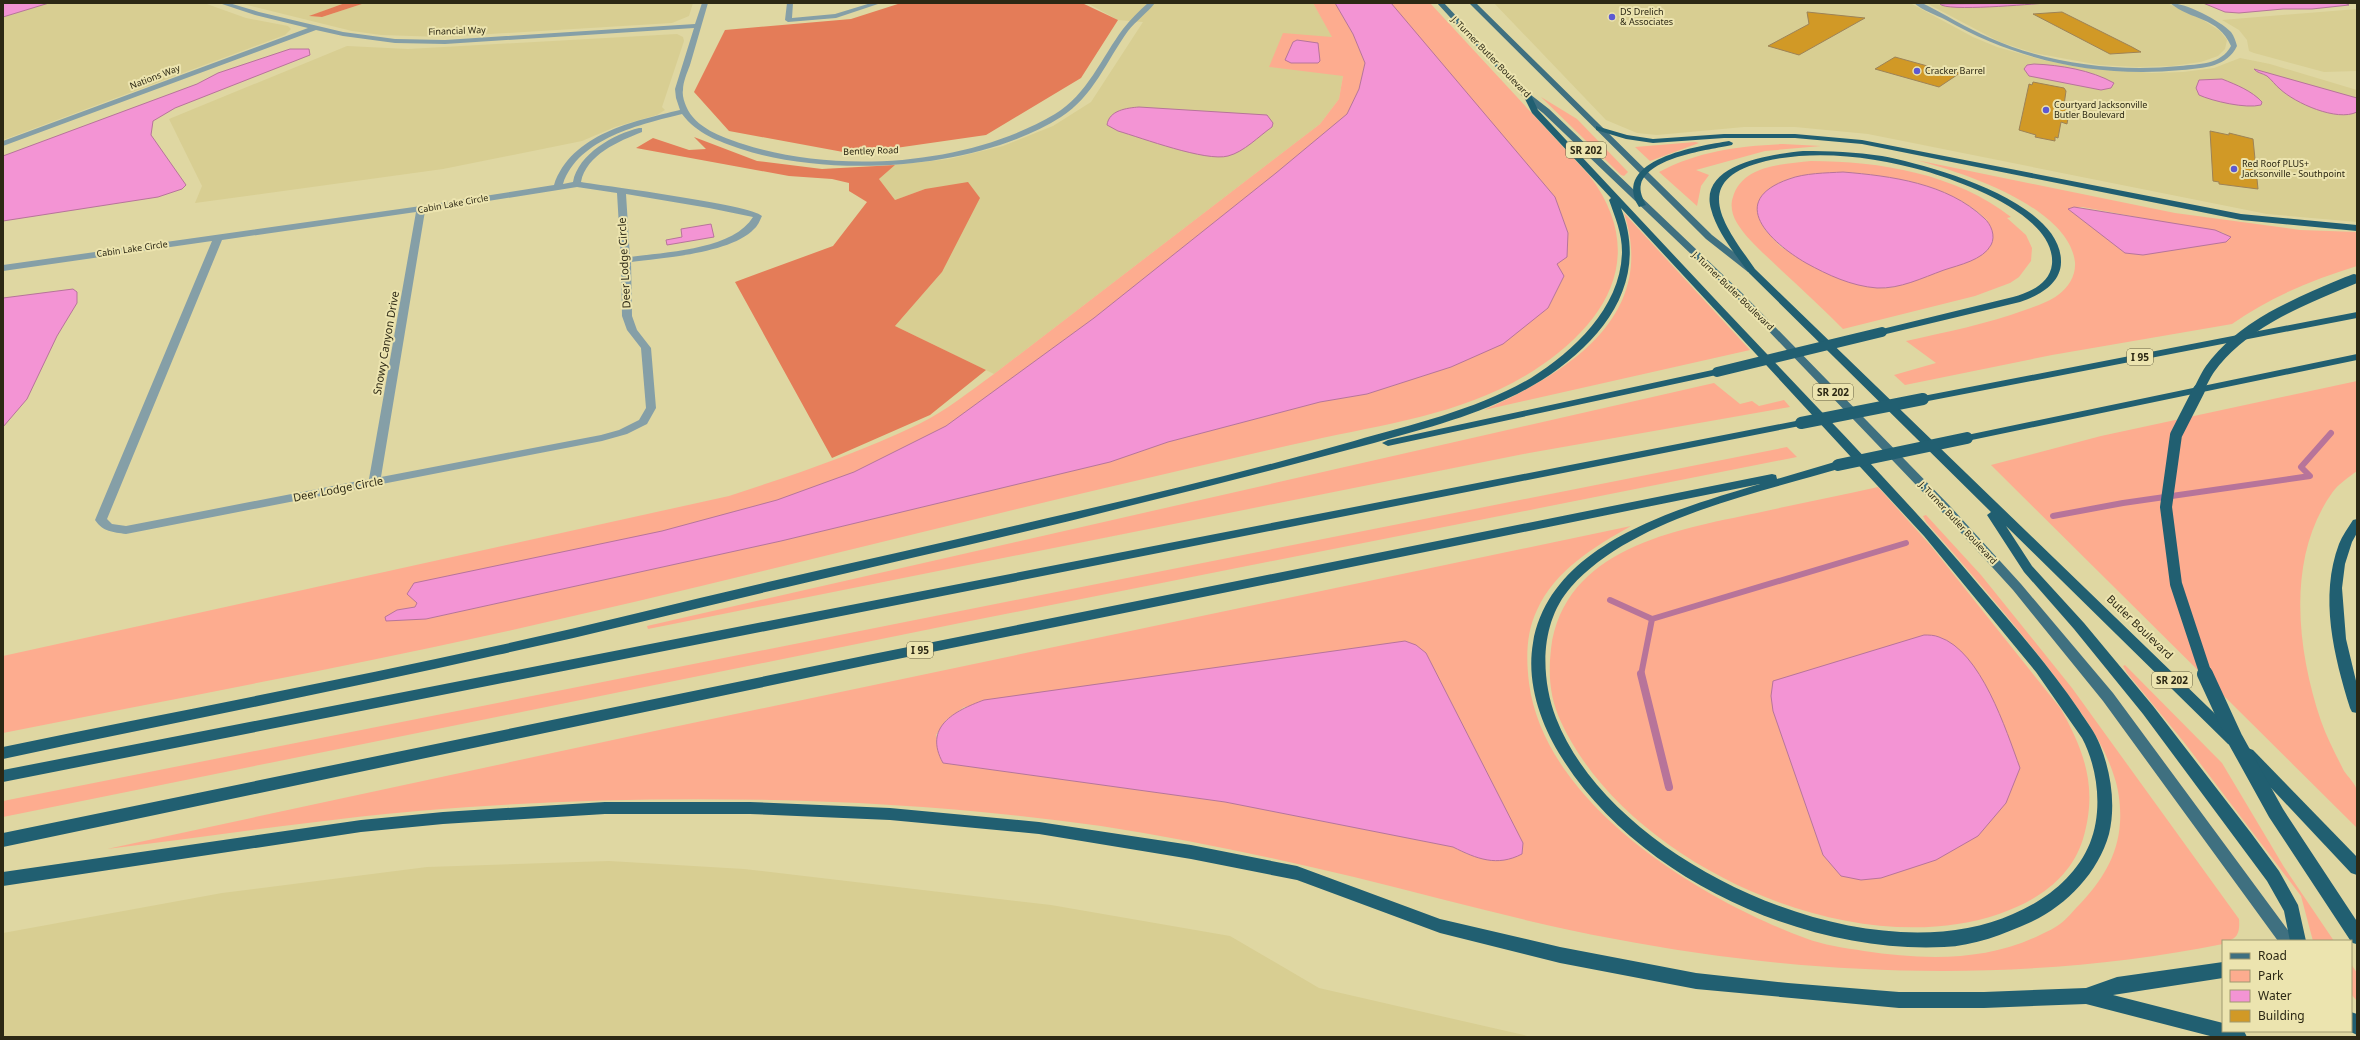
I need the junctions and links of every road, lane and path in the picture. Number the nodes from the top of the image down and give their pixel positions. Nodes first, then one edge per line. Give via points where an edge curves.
1 (222, 3) edge
2 (704, 3) edge
3 (790, 3) edge
4 (878, 3) edge
5 (1152, 3) edge
6 (1440, 3) edge
7 (1472, 3) edge
8 (1917, 3) edge
9 (2173, 3) edge
10 (1132, 10) dead end
11 (1130, 22) junction
12 (698, 26) junction
13 (314, 28) junction
14 (1528, 97) junction
15 (685, 111) junction
16 (690, 118) junction
17 (1599, 128) junction
18 (1758, 137) junction
19 (3, 144) edge
20 (1644, 172) junction
21 (577, 184) junction
22 (558, 186) junction
23 (1607, 189) junction
24 (621, 190) junction
25 (1642, 205) junction
26 (421, 209) junction
27 (2357, 228) edge
28 (219, 236) junction
29 (626, 260) junction
30 (3, 268) edge
31 (1751, 270) junction
32 (2355, 279) edge
33 (2357, 315) edge
34 (2357, 357) edge
35 (1295, 462) junction
36 (1838, 465) junction
37 (374, 482) junction
38 (1982, 497) junction
39 (2357, 522) edge
40 (2357, 708) edge
41 (3, 753) edge
42 (3, 776) edge
43 (3, 840) edge
44 (2357, 868) edge
45 (3, 879) edge
46 (2357, 936) edge
47 (2287, 940) edge
48 (2298, 940) edge
49 (2222, 970) edge
50 (2086, 996) junction
51 (2222, 1032) edge
52 (2223, 1032) edge
53 (2238, 1037) edge

1 - 13 street, Financial Way
2 - 12 street, Bentley Road
3 - 4 street via 788,20 836,16
5 - 11 street, Bentley Road
6 - 14 main road, J. Turner Butler Boulevard / SR 202
7 - 17 main road, SR 202
8 - 9 street via 1998,44 2032,55 2082,65 2169,70 2205,65 2224,59 2232,51 2234,46 2229,34 2216,24
10 - 11 street, Bentley Road via 1129,14
11 - 16 street, Bentley Road via 1090,88 1073,105 1058,116 1028,131 962,152 880,162 819,162 778,158 712,136
12 - 13 street, Financial Way via 438,42 366,38
12 - 15 street, Bentley Road via 679,89 678,100
13 - 19 street, Nations Way
14 - 23 highway via 1535,111
14 - 25 main road, J. Turner Butler Boulevard / SR 202 via 1546,111
15 - 16 street, Bentley Road
15 - 22 street via 627,126 600,137 568,163
16 - 21 street via 620,137 586,164 578,175
17 - 18 highway via 1626,137 1653,141 1724,136
17 - 20 main road, SR 202
18 - 20 highway via 1696,149 1677,155
18 - 27 highway via 1795,136 1862,142 2241,217
20 - 25 highway via 1637,183 1637,194
20 - 31 main road, SR 202 via 1709,237
21 - 22 street, Cabin Lake Circle
21 - 24 street, Cabin Lake Circle
22 - 26 street, Cabin Lake Circle
23 - 35 highway via 1617,208 1624,233 1624,276 1607,314 1590,336 1566,358 1515,391 1482,406 1442,421
23 - 36 highway via 1887,486 2025,650 2064,699 2092,743 2105,786 2102,836 2091,861 2073,885 2049,904 2021,920 1987,932 1954,939 1918,941 1835,930 1791,918 1754,904 1710,883 1670,859 1636,832 1583,779 1549,726 1541,698 1538,673 1538,648 1543,626 1552,605 1567,583 1591,561 1628,538 1688,512
24 - 29 street, Deer Lodge Circle
24 - 29 street, Cabin Lake Circle via 758,216 755,224 735,240 716,246
25 - 47 main road, J. Turner Butler Boulevard / SR 202 via 1744,301 1945,508 2017,587 2108,697
26 - 28 street, Cabin Lake Circle
26 - 37 street, Snowy Canyon Drive
28 - 30 street, Cabin Lake Circle
28 - 37 street, Deer Lodge Circle via 101,520 108,527 126,530
29 - 37 street, Deer Lodge Circle via 627,316 632,330 646,348 650,369 651,408 643,422 623,432 602,438
31 - 35 highway, bridge via 1718,219 1713,205 1718,183 1746,164 1791,155 1821,153 1913,165 1944,174 1999,197 2041,227 2053,244 2057,261 2054,274 2042,288 2019,298 1717,372 1469,427
31 - 38 highway, SR 202
32 - 46 highway, bridge via 2297,303 2248,333 2210,369 2188,401 2174,436 2167,476 2167,534 2180,601 2201,665 2224,718 2264,792 2317,879
33 - 42 highway, I 95, bridge
34 - 36 highway, I 95, bridge
35 - 41 highway via 984,538 466,658
36 - 43 highway, I 95 via 875,658
38 - 44 highway, Butler Boulevard / SR 202 via 2248,754
38 - 48 highway via 2028,569 2148,710 2255,851 2292,910
39 - 40 highway via 2348,534 2338,571 2336,604 2340,651
45 - 50 highway via 361,826 443,818 605,808 750,808 890,814 1039,828 1190,852 1297,873 1440,926 1560,956 1696,981 1899,1000
49 - 50 highway via 2117,985
50 - 51 highway
52 - 53 highway

